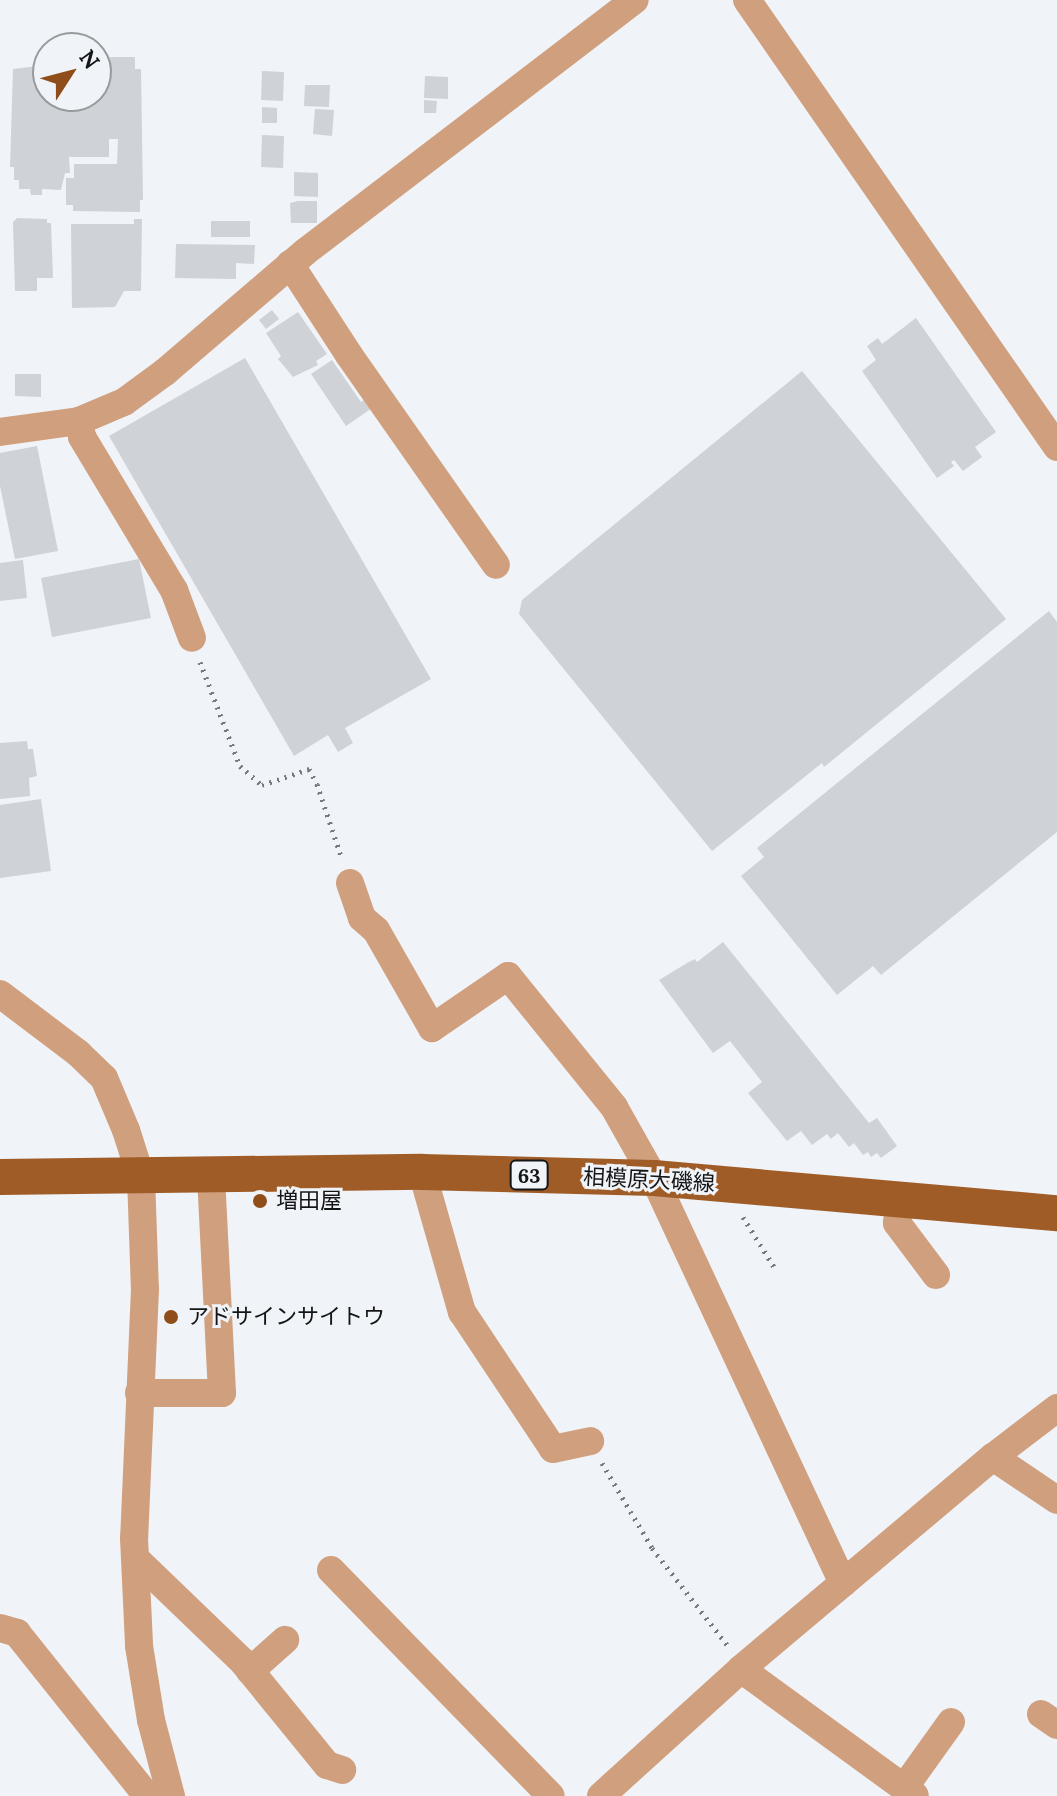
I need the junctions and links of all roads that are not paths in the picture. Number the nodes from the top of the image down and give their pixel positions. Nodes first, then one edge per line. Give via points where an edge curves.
1 (635, 0) edge
2 (747, 0) edge
3 (290, 264) junction
4 (79, 421) junction
5 (0, 432) edge
6 (1057, 447) edge
7 (496, 565) dead end
8 (192, 638) road end
9 (350, 883) road end
10 (0, 994) edge
11 (422, 1172) junction
12 (211, 1175) junction
13 (0, 1177) edge
14 (141, 1177) junction
15 (654, 1178) junction
16 (900, 1198) junction
17 (1057, 1213) edge
18 (936, 1275) dead end
19 (139, 1393) junction
20 (1057, 1408) edge
21 (590, 1441) road end
22 (993, 1457) junction
23 (1057, 1500) edge
24 (135, 1558) junction
25 (331, 1570) dead end
26 (843, 1583) junction
27 (0, 1628) edge
28 (285, 1640) dead end
29 (741, 1669) junction
30 (250, 1671) junction
31 (951, 1722) dead end
32 (342, 1770) dead end
33 (910, 1792) edge
34 (147, 1796) edge
35 (171, 1796) edge
36 (551, 1796) edge
37 (601, 1796) edge

1 - 3 street
2 - 6 street
3 - 4 street via 165,372 124,402
3 - 7 street
4 - 5 street
4 - 8 street via 82,437 174,590
9 - 15 street via 362,918 376,930 432,1028 508,976 614,1107
10 - 14 street via 104,1078
11 - 12 main road, 相模原大磯線 / 63
11 - 15 main road, 相模原大磯線 / 63
11 - 21 street via 462,1312 546,1454
12 - 14 main road, 相模原大磯線 / 63
12 - 19 street via 222,1393
13 - 14 main road, 相模原大磯線 / 63
14 - 19 street via 145,1289
15 - 16 main road, 相模原大磯線 / 63
15 - 26 street
16 - 17 main road, 相模原大磯線 / 63
16 - 18 street via 897,1223
19 - 24 street
20 - 22 street
22 - 23 street
22 - 26 street
24 - 30 street
24 - 35 street via 139,1646
25 - 36 street
26 - 29 street
27 - 34 street via 17,1633
28 - 30 street
29 - 33 street
29 - 37 street
30 - 32 street via 312,1749 327,1765
31 - 33 street

